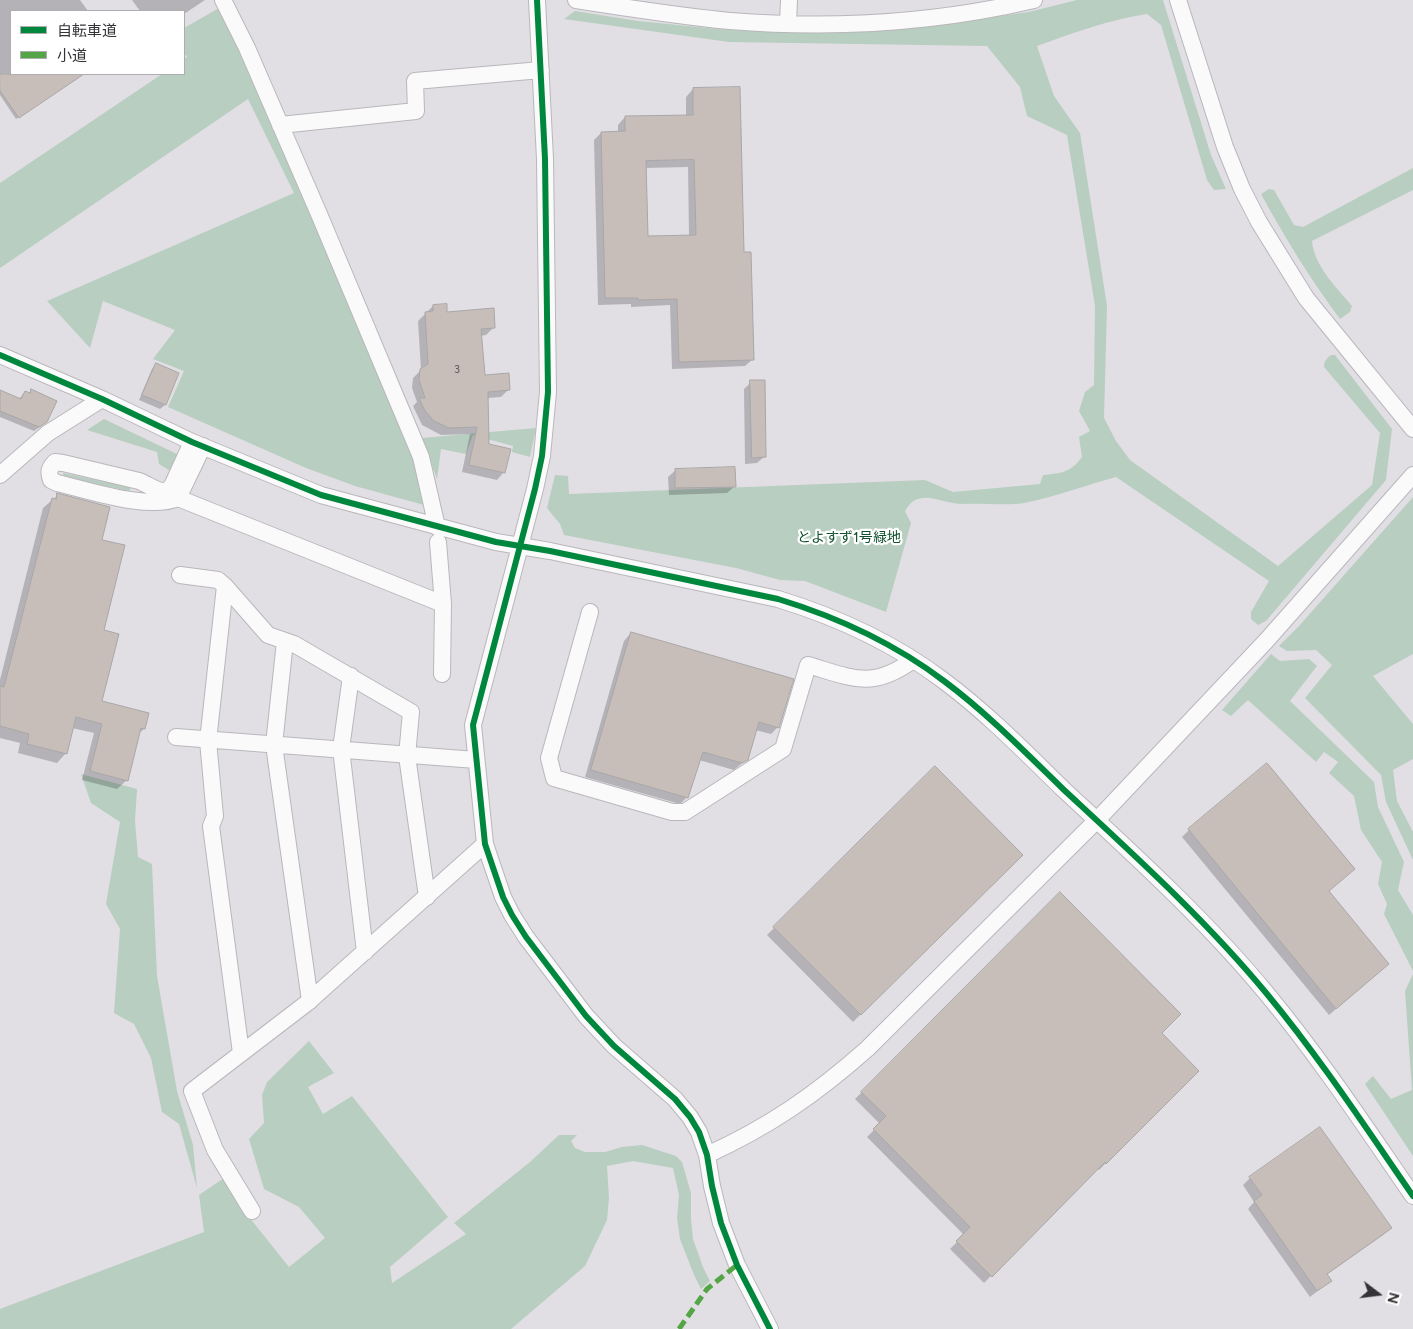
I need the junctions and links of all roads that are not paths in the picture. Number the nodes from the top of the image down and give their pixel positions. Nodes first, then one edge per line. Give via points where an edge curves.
1 (223, 0) edge
2 (537, 0) edge
3 (576, 0) edge
4 (789, 0) edge
5 (1034, 0) edge
6 (1178, 0) edge
7 (788, 23) junction
8 (541, 70) junction
9 (280, 125) junction
10 (0, 355) edge
11 (102, 399) junction
12 (1413, 429) edge
13 (197, 444) junction
14 (1413, 474) edge
15 (0, 476) edge
16 (171, 495) junction
17 (437, 535) junction
18 (520, 547) junction
19 (180, 575) dead end
20 (225, 586) junction
21 (443, 604) junction
22 (590, 612) dead end
23 (284, 640) junction
24 (913, 660) junction
25 (442, 674) dead end
26 (351, 676) junction
27 (176, 737) dead end
28 (208, 741) junction
29 (274, 745) junction
30 (341, 749) junction
31 (407, 756) junction
32 (476, 760) junction
33 (1097, 820) junction
34 (485, 844) junction
35 (426, 897) junction
36 (365, 952) junction
37 (310, 1000) junction
38 (241, 1053) junction
39 (707, 1155) junction
40 (1413, 1196) edge
41 (252, 1212) dead end
42 (770, 1329) edge

1 - 9 street
2 - 8 street
3 - 7 street via 730,21
4 - 7 street
5 - 7 street via 916,19 843,24
6 - 12 street via 1225,147 1259,222 1306,298
8 - 9 street via 415,81 416,112
8 - 18 street via 546,178 548,392 542,456
9 - 17 street via 420,457
10 - 11 street
11 - 13 street
11 - 15 street via 48,433
13 - 16 street
13 - 17 street via 321,495
14 - 33 street via 1266,641
16 - 16 street via 166,502 134,501 57,483 51,480 50,468 55,462 63,463 139,481
16 - 21 street
17 - 18 street
17 - 21 street
18 - 24 street via 778,598 857,628
18 - 32 street via 473,725
19 - 20 street via 218,580
20 - 23 street via 268,635
20 - 28 street
21 - 25 street
22 - 24 street via 548,758 554,778 672,812 685,812 783,748 808,665 856,679 879,678
23 - 26 street
23 - 29 street
24 - 33 street via 968,700
26 - 30 street
26 - 31 street via 411,712
27 - 28 street
28 - 29 street
28 - 38 street via 215,816 211,826
29 - 30 street
29 - 37 street
30 - 31 street
30 - 36 street
31 - 32 street
31 - 35 street
32 - 34 street
33 - 39 street via 836,1076 772,1122
33 - 40 street via 1225,945 1266,993 1308,1045
34 - 35 street
34 - 39 street via 502,897 526,937 592,1022 690,1118 700,1132
35 - 36 street
36 - 37 street
37 - 38 street
38 - 41 street via 192,1091 215,1150
39 - 42 street via 721,1223 737,1265

